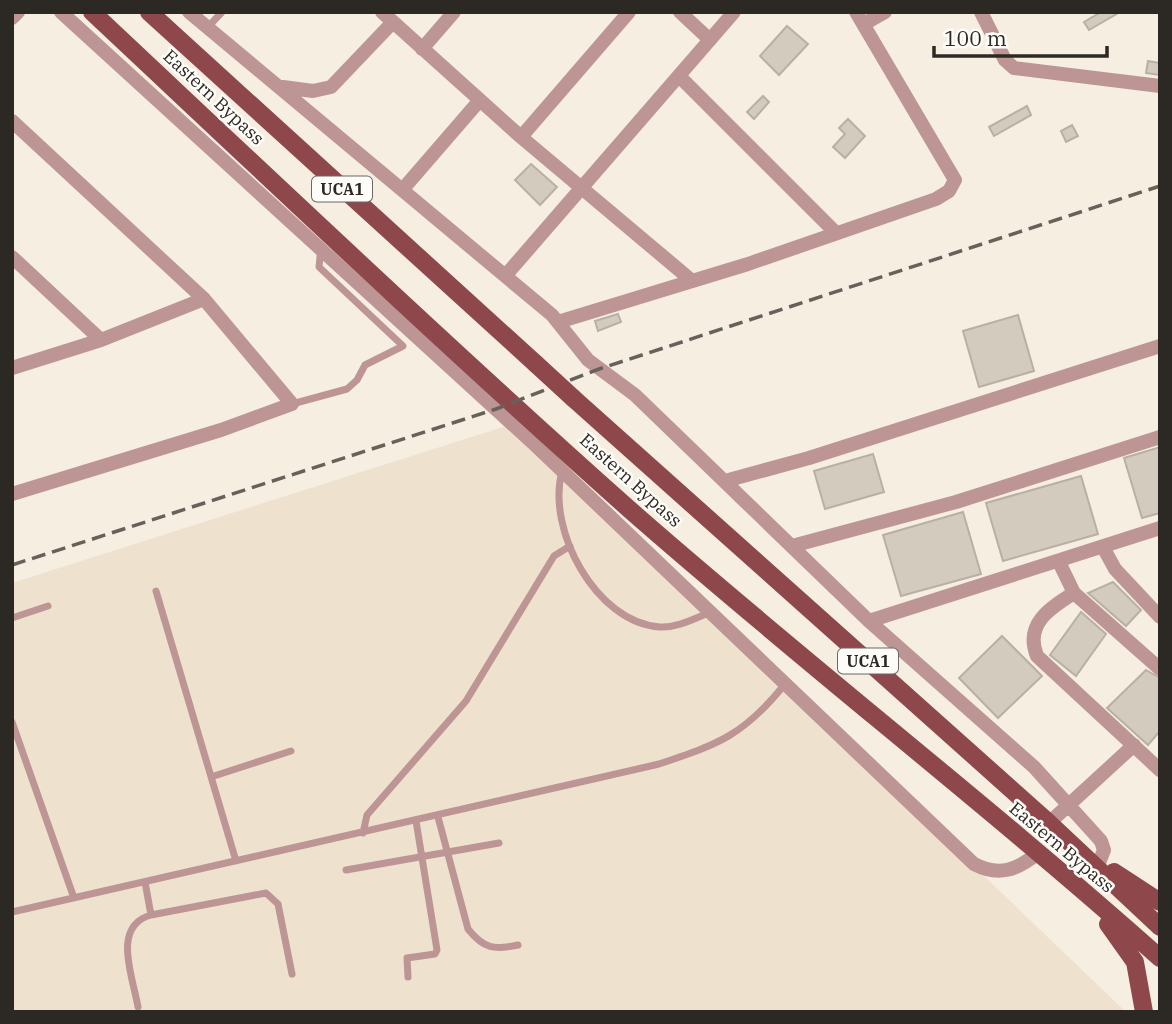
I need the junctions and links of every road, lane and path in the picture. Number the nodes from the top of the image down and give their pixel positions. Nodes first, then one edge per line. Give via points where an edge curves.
1 (18, 12) edge
2 (61, 12) edge
3 (92, 12) edge
4 (149, 12) edge
5 (189, 12) edge
6 (222, 12) edge
7 (454, 12) edge
8 (629, 12) edge
9 (680, 12) edge
10 (734, 12) edge
11 (885, 12) edge
12 (981, 12) edge
13 (387, 17) edge
14 (12, 18) edge
15 (860, 18) edge
16 (208, 27) junction
17 (710, 40) junction
18 (422, 49) junction
19 (679, 76) junction
20 (279, 86) junction
21 (1160, 86) edge
22 (480, 100) junction
23 (12, 121) edge
24 (521, 137) junction
25 (582, 188) junction
26 (403, 189) junction
27 (836, 233) junction
28 (321, 246) junction
29 (12, 257) edge
30 (506, 275) junction
31 (691, 280) junction
32 (204, 299) junction
33 (558, 322) junction
34 (101, 340) junction
35 (1160, 346) edge
36 (12, 368) edge
37 (292, 404) junction
38 (1160, 437) edge
39 (563, 471) junction
40 (725, 481) junction
41 (12, 494) edge
42 (1160, 528) edge
43 (570, 546) junction
44 (792, 546) junction
45 (1103, 547) junction
46 (1059, 562) junction
47 (156, 591) dead end
48 (1074, 593) junction
49 (48, 606) dead end
50 (712, 611) junction
51 (1160, 617) edge
52 (12, 618) edge
53 (869, 621) junction
54 (1160, 669) edge
55 (785, 684) junction
56 (12, 722) edge
57 (1134, 746) junction
58 (292, 751) dead end
59 (1160, 770) edge
60 (211, 777) junction
61 (1068, 806) junction
62 (438, 817) junction
63 (416, 821) junction
64 (1049, 823) junction
65 (363, 833) junction
66 (499, 843) dead end
67 (1078, 850) junction
68 (448, 852) junction
69 (1038, 853) junction
70 (422, 857) junction
71 (236, 861) junction
72 (1099, 863) junction
73 (345, 870) dead end
74 (145, 882) junction
75 (1078, 885) junction
76 (74, 898) junction
77 (1160, 902) edge
78 (12, 912) edge
79 (151, 915) junction
80 (1160, 926) edge
81 (518, 945) dead end
82 (1160, 958) edge
83 (292, 974) dead end
84 (408, 977) dead end
85 (138, 1007) dead end
86 (1144, 1012) edge

1 - 14 street
2 - 28 street
3 - 69 main road, Eastern Bypass via 628,508
4 - 64 main road, Eastern Bypass / UCA1, bridge
5 - 16 street
6 - 16 lane
7 - 18 street
8 - 24 street
9 - 17 street
10 - 17 street
11 - 15 street
12 - 21 street via 1005,60 1014,68
13 - 18 street
13 - 20 street via 331,87 313,91
15 - 27 street via 954,183 936,199
16 - 20 street
17 - 19 street
18 - 22 street
19 - 25 street
19 - 27 street
20 - 26 street
22 - 24 street
22 - 26 street
23 - 32 street
24 - 25 street
25 - 30 street
25 - 31 street
26 - 30 street
27 - 31 street
28 - 37 lane via 319,267 403,346 365,365 347,389
28 - 39 street
29 - 34 street
30 - 33 street
31 - 33 street
32 - 34 street
32 - 37 street
33 - 40 street via 588,360 635,395
34 - 36 street
35 - 40 street
37 - 41 street
38 - 44 street via 956,502
39 - 43 lane via 559,498
39 - 50 street
40 - 44 street
42 - 45 street
43 - 50 lane via 592,590 638,621 663,627
43 - 65 lane via 554,556 467,701 367,815
44 - 53 street
45 - 46 street
45 - 51 street via 1115,569
46 - 48 street
46 - 53 street
47 - 60 lane
48 - 54 street
48 - 57 street via 1035,626 1033,647 1039,659
49 - 52 lane
50 - 55 street
53 - 61 street via 1034,767
55 - 62 lane via 753,721 717,744 626,773
55 - 69 street via 974,864 993,872 1006,871
56 - 76 lane
57 - 59 street
57 - 61 street
58 - 60 lane
60 - 71 lane
61 - 64 street
61 - 72 street via 1101,841 1104,850
62 - 63 lane
62 - 68 lane
63 - 65 lane
63 - 70 lane
64 - 67 main road, Eastern Bypass / UCA1
65 - 71 lane
66 - 68 lane
67 - 72 main road
67 - 80 main road, Eastern Bypass / UCA1
68 - 70 lane
68 - 81 lane via 468,929 491,948
69 - 75 main road, Eastern Bypass
70 - 73 lane
70 - 84 lane via 437,950 407,958
71 - 74 lane
72 - 77 main road
74 - 76 lane
74 - 79 lane
75 - 82 main road, Eastern Bypass
75 - 86 main road via 1135,962
76 - 78 lane
79 - 83 lane via 266,893 278,904
79 - 85 lane via 132,926 127,940

